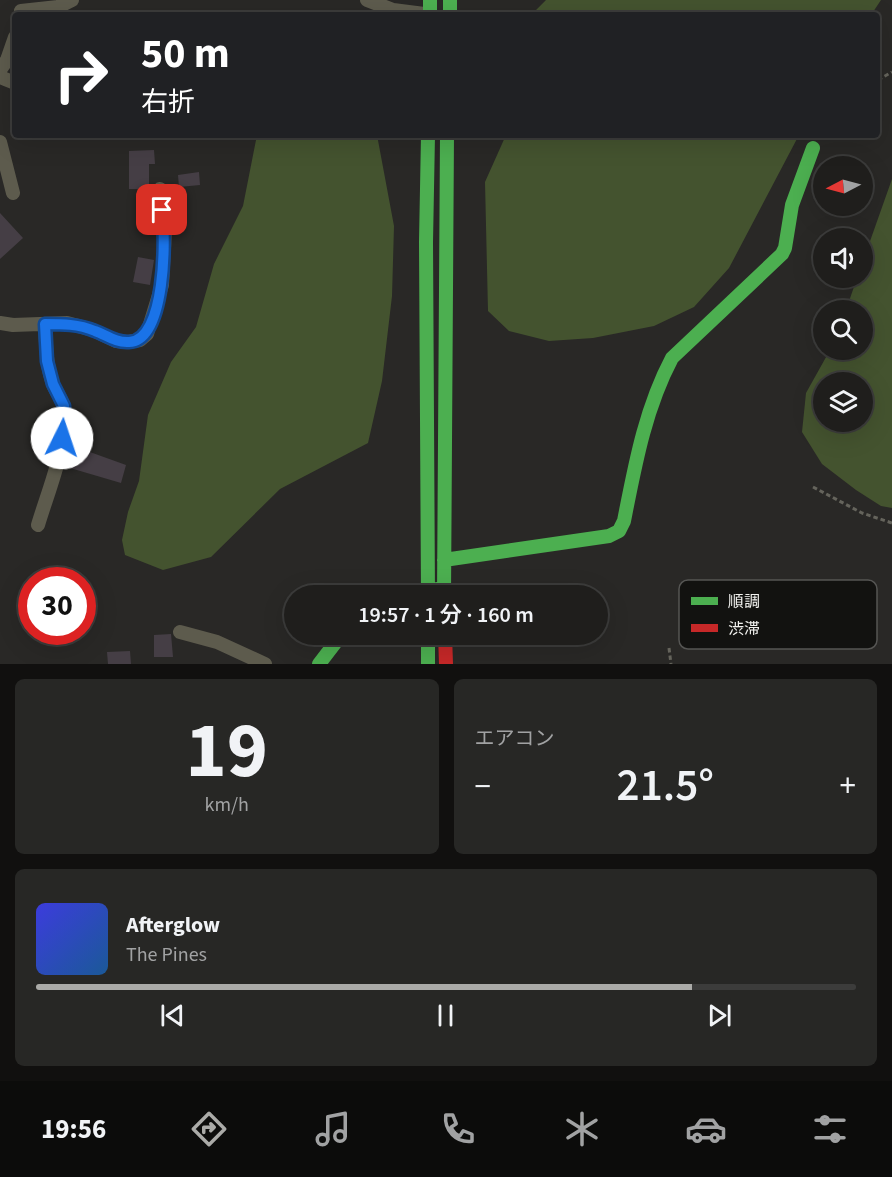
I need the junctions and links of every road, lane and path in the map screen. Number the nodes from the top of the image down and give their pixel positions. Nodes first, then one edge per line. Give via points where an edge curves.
1 (72, 0) edge
2 (367, 0) edge
3 (404, 5) edge
4 (21, 9) edge
5 (422, 12) edge
6 (12, 46) edge
7 (0, 70) edge
8 (428, 138) edge
9 (447, 138) edge
10 (0, 142) edge
11 (813, 148) dead end
12 (160, 189) dead end
13 (13, 194) dead end
14 (0, 323) edge
15 (45, 324) junction
16 (813, 487) dead end
17 (892, 523) edge
18 (38, 525) dead end
19 (444, 560) junction
20 (428, 585) edge
21 (444, 585) edge
22 (180, 632) dead end
23 (334, 645) edge
24 (428, 645) edge
25 (445, 645) edge
26 (669, 648) dead end
27 (265, 664) edge
28 (319, 664) edge
29 (428, 664) edge
30 (446, 664) edge
31 (671, 664) edge

1 - 4 street via 58,7
2 - 3 street via 393,10
3 - 5 street
6 - 7 street
8 - 20 street
9 - 19 street
10 - 13 street
11 - 19 street via 792,205 782,254 672,358 659,379 619,531 609,536
12 - 15 street via 165,231 162,285 147,334 128,342 67,323
14 - 15 street
15 - 18 street via 47,361 64,406 64,417
16 - 17 path via 862,513
19 - 21 street
22 - 27 street via 217,642
23 - 28 street
24 - 29 street
25 - 30 street
26 - 31 path

